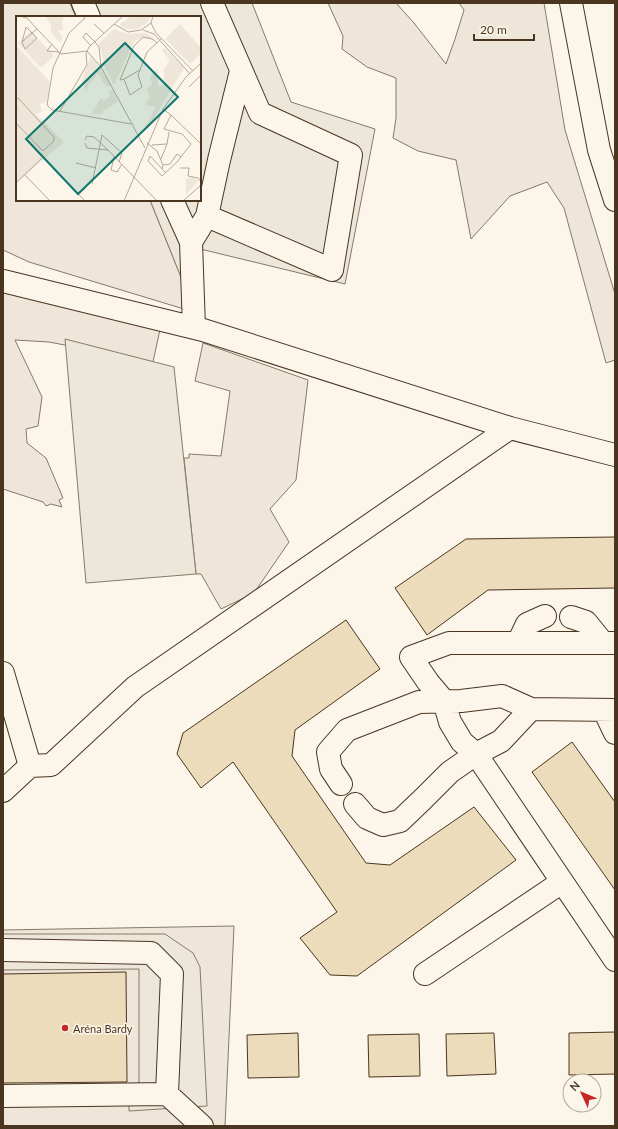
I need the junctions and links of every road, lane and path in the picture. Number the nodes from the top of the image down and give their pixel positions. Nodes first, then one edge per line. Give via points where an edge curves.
1 (83, 3) edge
2 (212, 3) edge
3 (571, 3) edge
4 (89, 16) edge
5 (241, 71) junction
6 (608, 158) edge
7 (615, 200) edge
8 (172, 201) edge
9 (207, 216) junction
10 (191, 242) junction
11 (3, 281) edge
12 (194, 328) junction
13 (510, 428) junction
14 (615, 455) edge
15 (545, 616) dead end
16 (571, 616) dead end
17 (518, 643) junction
18 (609, 643) edge
19 (3, 673) edge
20 (444, 701) junction
21 (531, 709) junction
22 (610, 710) edge
23 (615, 733) edge
24 (476, 754) junction
25 (30, 766) junction
26 (341, 784) dead end
27 (3, 791) edge
28 (354, 804) dead end
29 (562, 882) junction
30 (3, 950) edge
31 (615, 960) edge
32 (425, 974) dead end
33 (167, 1094) junction
34 (3, 1096) edge
35 (202, 1126) edge

1 - 4 main road
2 - 5 main road
3 - 6 main road via 599,150
5 - 9 main road
5 - 9 main road via 260,113 351,155 332,270
6 - 7 main road
8 - 10 main road
9 - 10 main road
10 - 12 main road
11 - 12 main road
12 - 13 main road
13 - 14 main road
13 - 25 main road via 135,687 51,765
15 - 17 main road via 527,624
16 - 18 main road via 586,622
17 - 18 main road
17 - 20 main road via 449,643 411,657
19 - 25 main road
20 - 21 main road via 502,696
20 - 24 main road via 450,722 462,742
20 - 26 main road via 419,702 347,730 328,752 331,769
21 - 22 main road
21 - 24 main road via 501,741
22 - 23 main road
24 - 28 main road via 450,772 400,820 383,824 367,818
24 - 29 main road
25 - 27 main road
29 - 31 main road
29 - 32 main road
30 - 33 main road via 151,953 172,974
33 - 34 main road
33 - 35 main road

